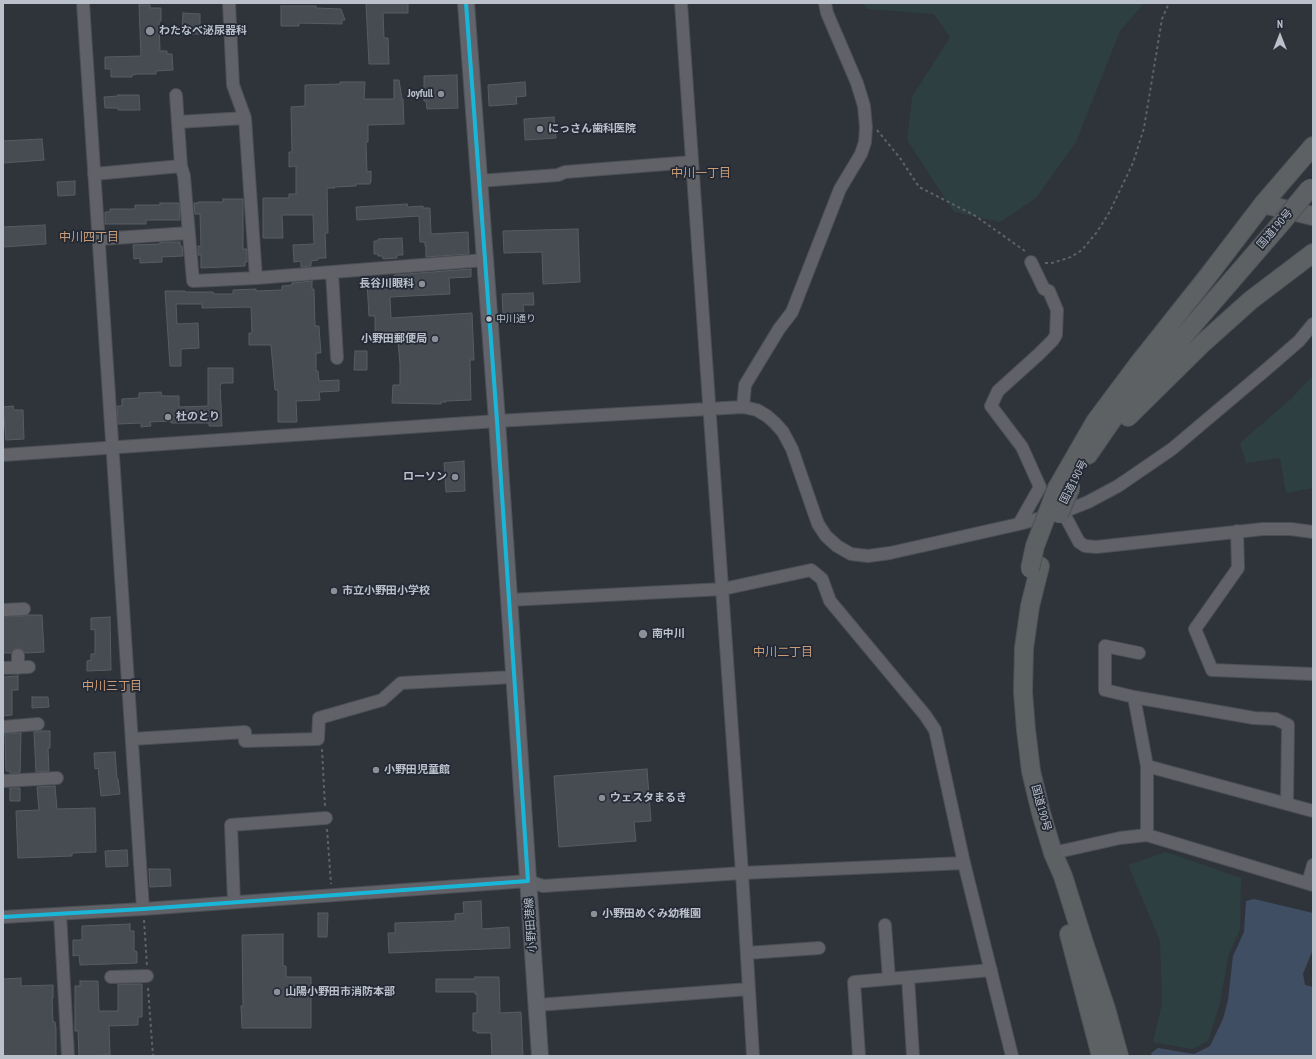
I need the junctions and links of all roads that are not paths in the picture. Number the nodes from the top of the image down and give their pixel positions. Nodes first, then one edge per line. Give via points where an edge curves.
1 (83, 3) edge
2 (229, 3) edge
3 (466, 3) edge
4 (681, 3) edge
5 (825, 3) edge
6 (176, 95) dead end
7 (245, 118) junction
8 (178, 122) junction
9 (1313, 146) edge
10 (692, 162) junction
11 (182, 166) junction
12 (94, 174) junction
13 (479, 181) junction
14 (1312, 186) edge
15 (1263, 204) junction
16 (1313, 216) edge
17 (190, 233) junction
18 (100, 239) junction
19 (1313, 253) edge
20 (485, 260) junction
21 (1031, 262) road end
22 (332, 272) junction
23 (256, 278) junction
24 (1313, 324) edge
25 (337, 358) dead end
26 (742, 407) junction
27 (709, 409) junction
28 (497, 421) junction
29 (113, 447) junction
30 (1089, 454) junction
31 (3, 455) edge
32 (1064, 488) junction
33 (1063, 512) junction
34 (1019, 524) junction
35 (1237, 532) junction
36 (1313, 532) edge
37 (722, 589) junction
38 (509, 600) junction
39 (24, 609) dead end
40 (3, 610) edge
41 (1140, 653) dead end
42 (18, 655) dead end
43 (3, 668) edge
44 (1313, 674) edge
45 (514, 677) junction
46 (1134, 697) junction
47 (38, 724) dead end
48 (3, 727) edge
49 (132, 739) junction
50 (1147, 766) junction
51 (57, 778) dead end
52 (3, 781) edge
53 (1287, 803) junction
54 (1313, 811) edge
55 (326, 818) dead end
56 (1147, 835) junction
57 (1053, 853) junction
58 (964, 863) junction
59 (1313, 865) edge
60 (742, 873) junction
61 (528, 881) junction
62 (1311, 884) edge
63 (234, 902) junction
64 (143, 909) junction
65 (60, 914) junction
66 (3, 917) edge
67 (885, 925) dead end
68 (819, 948) dead end
69 (747, 952) junction
70 (991, 970) junction
71 (147, 976) dead end
72 (111, 977) dead end
73 (908, 978) junction
74 (889, 979) junction
75 (749, 989) junction
76 (537, 1005) junction
77 (68, 1056) edge
78 (540, 1056) edge
79 (753, 1056) edge
80 (859, 1056) edge
81 (913, 1056) edge
82 (1012, 1056) edge
83 (1101, 1056) edge
84 (1119, 1056) edge

1 - 12 street
2 - 7 street via 233,85
3 - 13 main road, 小野田港線
4 - 10 street
5 - 26 street via 864,106 865,142 861,154 840,189 792,312 745,386
6 - 8 street
7 - 8 street
7 - 23 street
8 - 11 street
9 - 15 highway
10 - 13 street
10 - 27 street
11 - 12 street
11 - 17 street
12 - 18 street
13 - 20 main road, 小野田港線
14 - 30 highway, 国道190号, bridge via 1117,413
15 - 16 highway
15 - 32 highway via 1095,422
17 - 18 street
17 - 23 street via 194,281
18 - 29 street
19 - 30 highway via 1251,300 1203,343
20 - 22 street
20 - 28 main road, 小野田港線
21 - 34 street via 1044,289 1049,291 1057,310 1056,335 998,391 991,406 1022,447 1040,487
22 - 23 street
22 - 25 street
24 - 33 street via 1299,341 1172,449 1118,486
26 - 27 street
26 - 34 street via 757,410 767,416 783,432 792,449 818,524 837,546 851,554 868,556 890,553
27 - 28 street
27 - 37 street
28 - 29 street
28 - 38 main road, 小野田港線
29 - 31 street
29 - 49 street
30 - 32 highway, 国道190号
32 - 57 highway, 国道190号, bridge via 1054,523 1035,567 1024,648 1023,692 1031,771
33 - 34 street
33 - 35 street via 1079,542 1085,546 1096,547
35 - 36 street via 1270,529
35 - 44 street via 1238,568 1195,629 1212,670
37 - 38 street
37 - 58 street via 811,570 822,579 830,601 926,715 935,730
37 - 60 street
38 - 45 main road, 小野田港線
39 - 40 street
41 - 46 street via 1105,646 1105,690
42 - 43 street via 24,667
45 - 49 street via 401,683 382,700 319,718 318,739 245,741 245,732
45 - 61 main road, 小野田港線
46 - 50 street
46 - 53 street via 1254,718 1276,719 1288,725
47 - 48 street
49 - 64 street
50 - 53 street
50 - 56 street
51 - 52 street
53 - 54 street
55 - 63 street via 231,825
56 - 57 street via 1120,838
56 - 62 street
57 - 83 highway, 国道190号 via 1055,878
57 - 84 highway, 国道190号 via 1063,876
58 - 60 street
58 - 70 street
59 - 62 street
60 - 61 street via 543,886
60 - 69 street
61 - 63 street
61 - 76 main road, 小野田港線
63 - 64 street
64 - 65 street
65 - 66 street
65 - 77 street
67 - 74 street
68 - 69 street
69 - 75 street
70 - 73 street
70 - 82 street
71 - 72 street
73 - 74 street
73 - 81 street
74 - 80 street via 854,982
75 - 76 street
75 - 79 street
76 - 78 main road, 小野田港線

